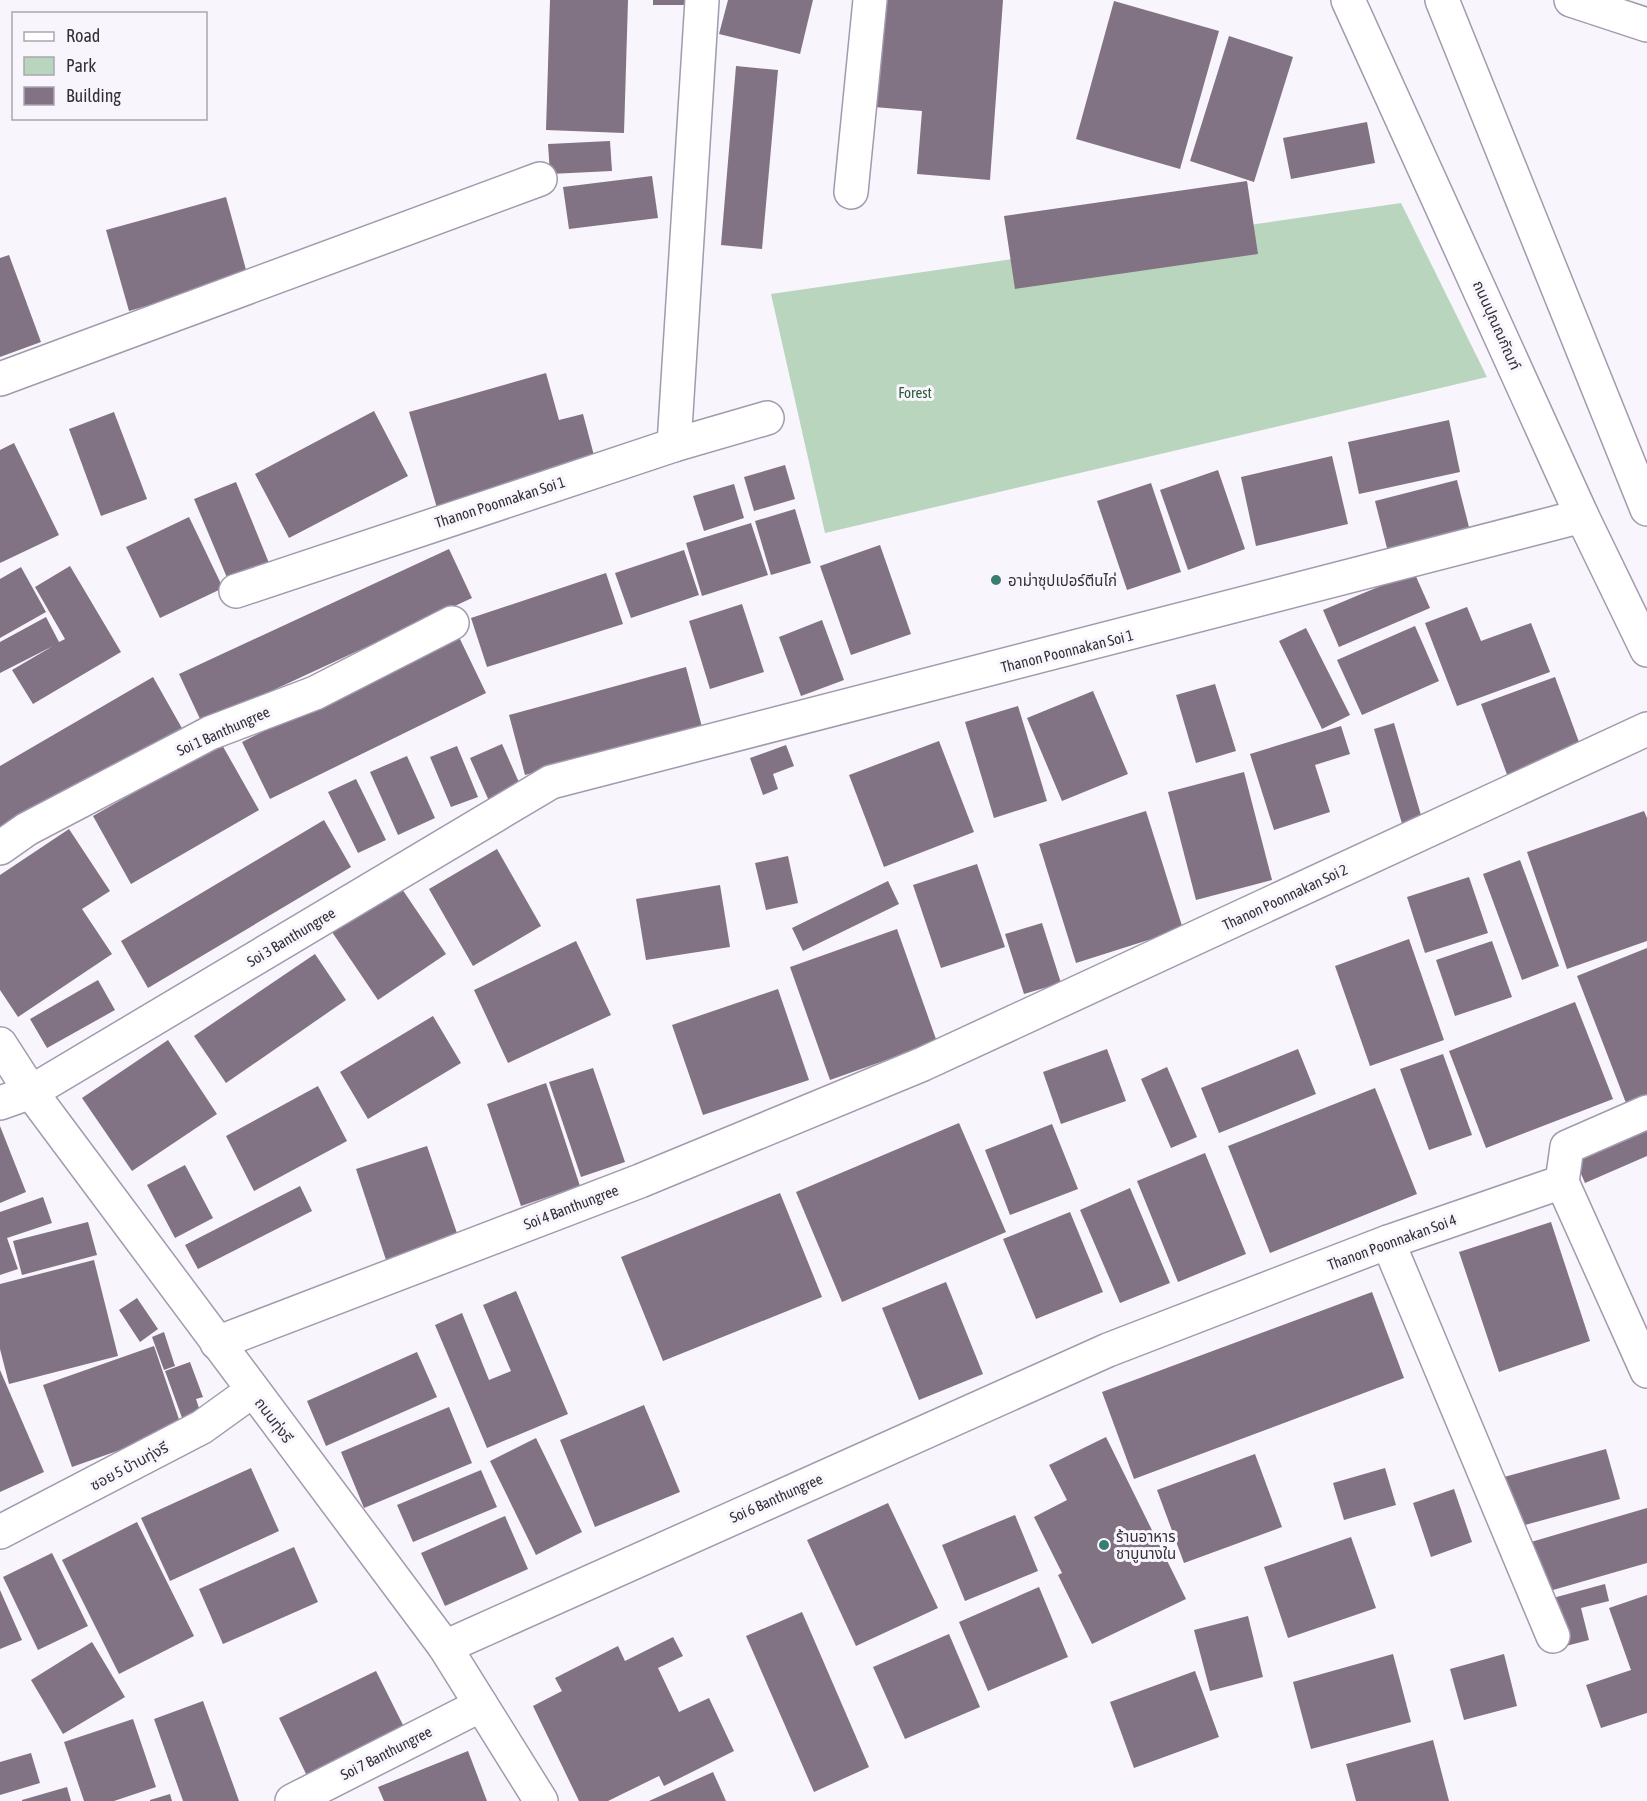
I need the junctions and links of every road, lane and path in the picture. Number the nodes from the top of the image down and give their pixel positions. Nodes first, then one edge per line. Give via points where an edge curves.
1 (702, 0) edge
2 (870, 0) edge
3 (1348, 0) edge
4 (1442, 0) edge
5 (1571, 0) edge
6 (1647, 25) edge
7 (540, 179) dead end
8 (851, 192) dead end
9 (0, 379) edge
10 (766, 418) dead end
11 (674, 445) junction
12 (1647, 509) edge
13 (1582, 516) junction
14 (236, 591) dead end
15 (452, 623) dead end
16 (1647, 650) edge
17 (1647, 729) edge
18 (551, 782) joint
19 (0, 848) edge
20 (0, 1044) edge
21 (923, 1064) joint
22 (31, 1092) junction
23 (0, 1103) edge
24 (1647, 1112) edge
25 (1562, 1182) junction
26 (1388, 1242) junction
27 (217, 1343) junction
28 (1108, 1350) joint
29 (1647, 1371) edge
30 (252, 1391) junction
31 (0, 1532) edge
32 (1553, 1636) dead end
33 (445, 1647) junction
34 (481, 1705) junction
35 (292, 1801) edge
36 (541, 1801) edge

1 - 11 street
2 - 8 street
3 - 13 street, ถนนปุณณกัณฑ์
4 - 12 street
5 - 6 street
7 - 9 street
10 - 11 street, Thanon Poonnakan Soi 1
11 - 14 street, Thanon Poonnakan Soi 1
13 - 16 street, ถนนปุณณกัณฑ์
13 - 18 street, Thanon Poonnakan Soi 1
15 - 19 street, Soi 1 Banthungree via 315,693 210,733 27,829
17 - 21 street, Thanon Poonnakan Soi 2
18 - 22 street, Soi 3 Banthungree
20 - 22 street, ถนนทุ่งรี
21 - 27 street, Soi 4 Banthungree via 640,1181
22 - 23 street, Soi 3 Banthungree
22 - 27 street, ถนนทุ่งรี
24 - 25 street via 1567,1147
25 - 26 street, Thanon Poonnakan Soi 4
25 - 29 street
26 - 28 street, Thanon Poonnakan Soi 4
26 - 32 street
27 - 30 street, ถนนทุ่งรี
28 - 33 street, Soi 6 Banthungree
30 - 31 street, ซอย 5 บ้านทุ่งรี via 202,1427
30 - 33 street, ถนนทุ่งรี
33 - 34 street, ถนนทุ่งรี
34 - 35 street, Soi 7 Banthungree
34 - 36 street, ถนนทุ่งรี

